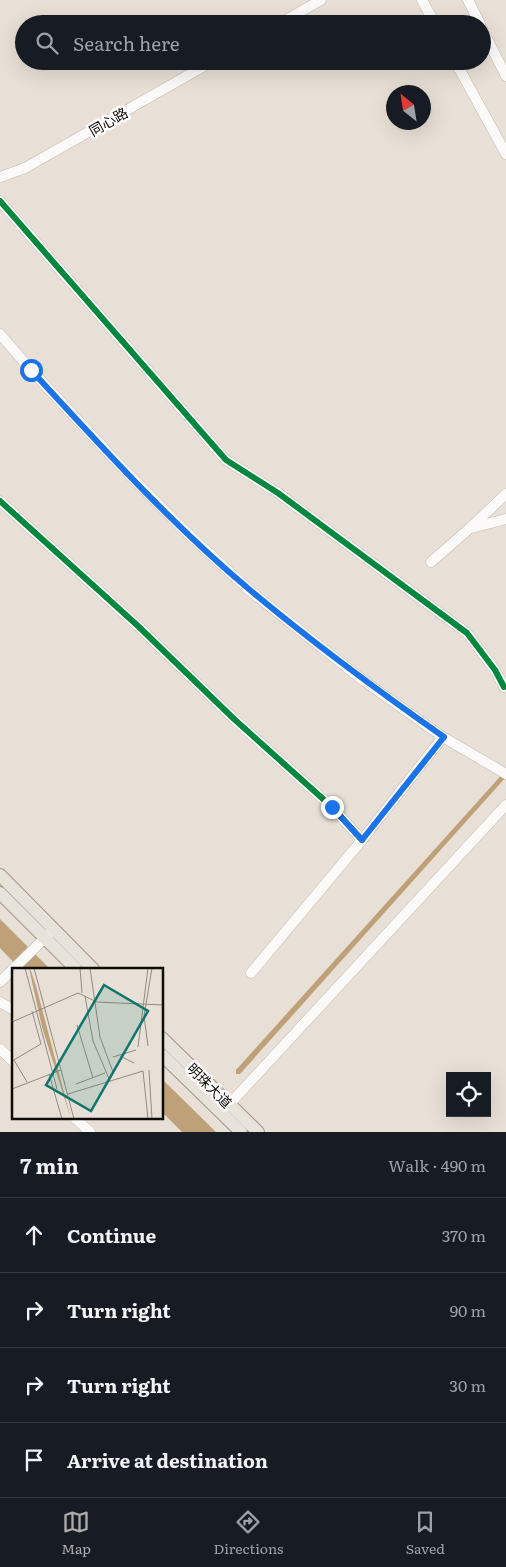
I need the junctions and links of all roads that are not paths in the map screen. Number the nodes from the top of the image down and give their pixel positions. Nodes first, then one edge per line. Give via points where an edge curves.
1 (321, 0) edge
2 (422, 0) edge
3 (468, 0) edge
4 (295, 15) edge
5 (430, 15) edge
6 (476, 15) edge
7 (491, 47) edge
8 (197, 70) edge
9 (460, 70) edge
10 (506, 76) edge
11 (506, 154) edge
12 (0, 177) edge
13 (0, 201) edge
14 (0, 334) edge
15 (506, 494) edge
16 (0, 500) edge
17 (506, 519) edge
18 (470, 528) junction
19 (431, 562) dead end
20 (504, 687) dead end
21 (444, 737) junction
22 (502, 772) edge
23 (506, 805) edge
24 (362, 840) junction
25 (0, 875) edge
26 (0, 893) edge
27 (45, 938) junction
28 (15, 968) edge
29 (74, 968) edge
30 (91, 968) edge
31 (12, 971) edge
32 (251, 973) dead end
33 (0, 982) edge
34 (0, 1002) edge
35 (12, 1009) edge
36 (164, 1040) edge
37 (0, 1049) edge
38 (164, 1057) edge
39 (12, 1060) edge
40 (225, 1109) junction
41 (77, 1120) edge
42 (90, 1132) edge
43 (241, 1132) edge
44 (258, 1132) edge

1 - 4 street
2 - 5 street
3 - 6 street
7 - 10 street
8 - 12 street, 同心路 via 25,168
9 - 11 street
13 - 20 street via 226,460 278,493 467,633 496,670
14 - 21 street via 114,459 242,584 364,681
15 - 18 street
16 - 24 street via 332,807
17 - 18 street
18 - 19 street
21 - 22 street
21 - 24 street
23 - 40 street
24 - 32 street
25 - 27 main road
26 - 27 main road
27 - 28 street
27 - 29 main road
27 - 30 main road
31 - 33 street
34 - 35 street
36 - 40 main road, 明珠大道
37 - 39 street
38 - 40 main road, 明珠大道
40 - 43 main road, 明珠大道
40 - 44 main road, 明珠大道
41 - 42 street

